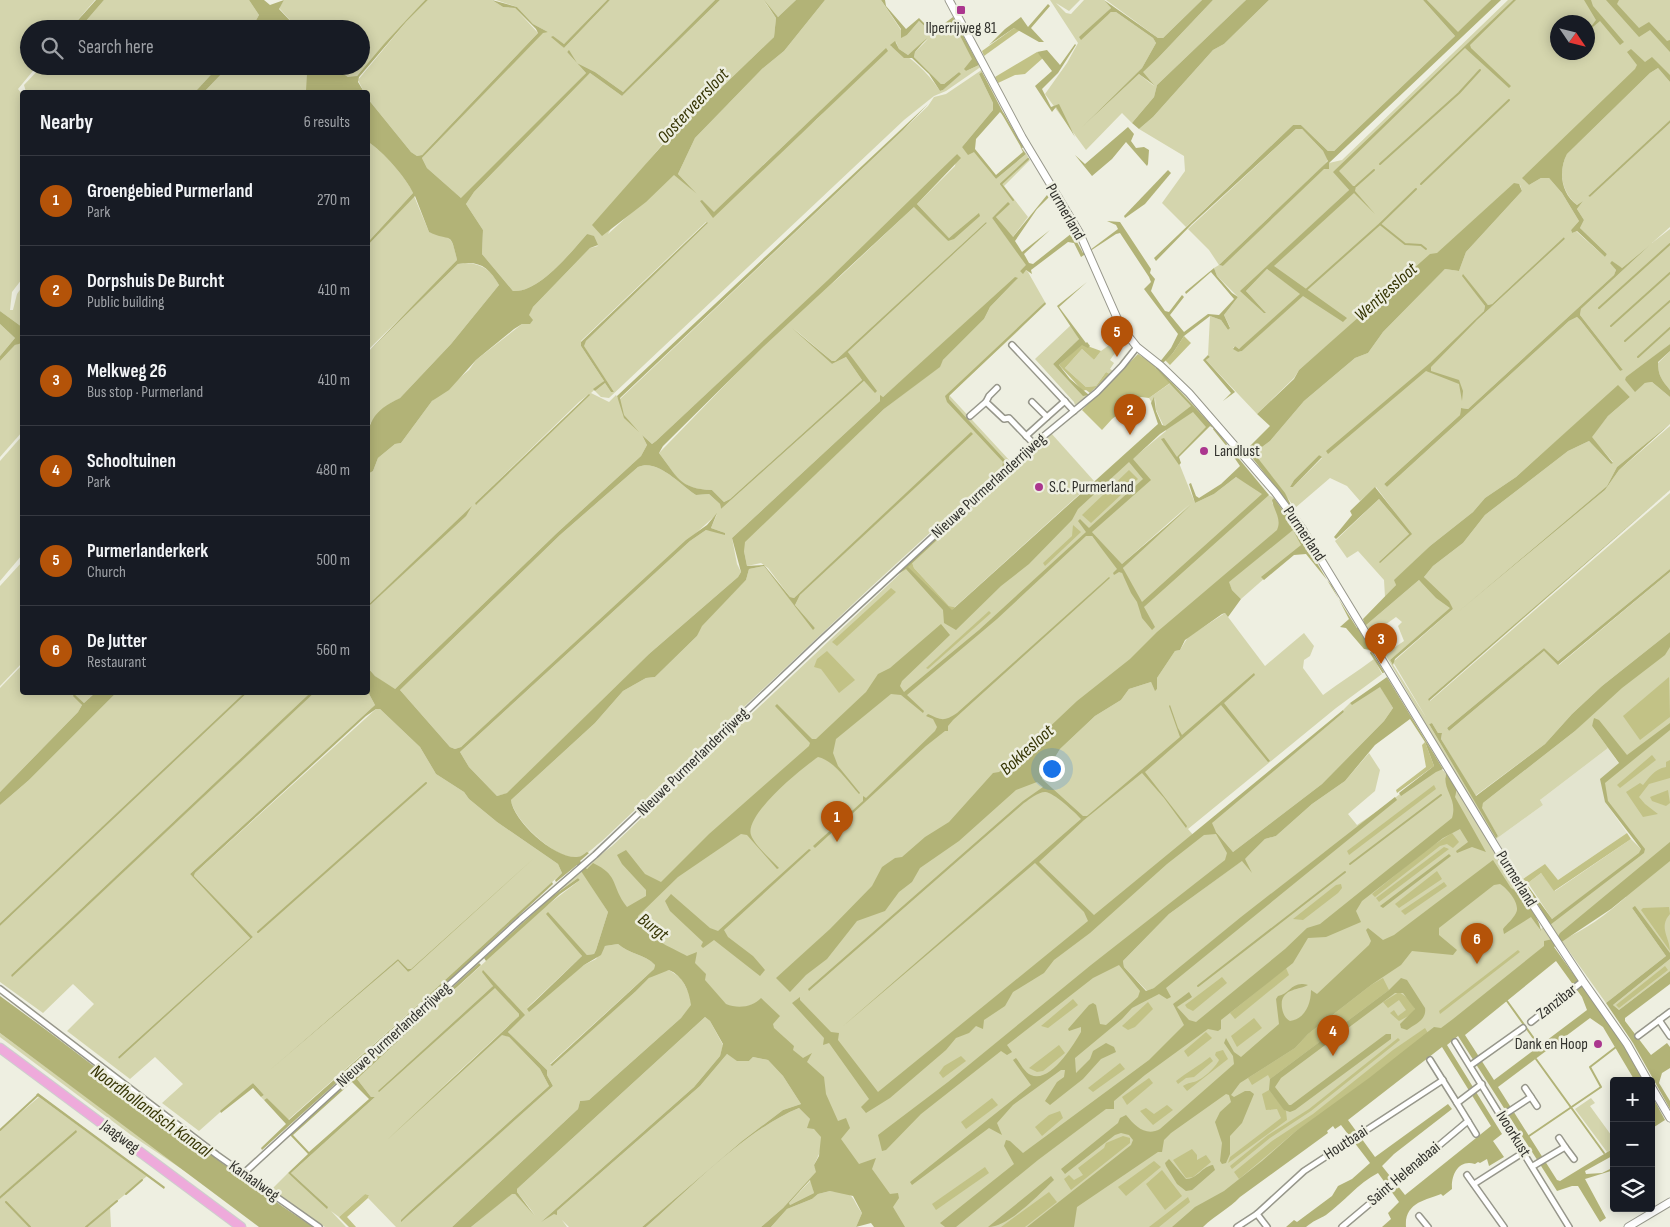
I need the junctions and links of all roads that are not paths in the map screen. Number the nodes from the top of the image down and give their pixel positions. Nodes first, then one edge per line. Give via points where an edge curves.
1 (950, 0) edge
2 (1012, 345) dead end
3 (1137, 347) junction
4 (997, 388) dead end
5 (1065, 401) junction
6 (986, 402) junction
7 (1032, 402) dead end
8 (1074, 411) junction
9 (970, 416) dead end
10 (1047, 417) junction
11 (1026, 436) junction
12 (1034, 444) junction
13 (1582, 982) junction
14 (0, 989) edge
15 (1670, 1012) edge
16 (1659, 1020) junction
17 (1531, 1022) dead end
18 (1523, 1028) dead end
19 (1638, 1036) dead end
20 (1670, 1036) edge
21 (1455, 1042) dead end
22 (0, 1048) edge
23 (1430, 1060) dead end
24 (1472, 1064) junction
25 (1646, 1077) edge
26 (1443, 1080) junction
27 (1482, 1084) junction
28 (1525, 1088) dead end
29 (1655, 1093) edge
30 (1531, 1097) junction
31 (1457, 1103) junction
32 (1537, 1106) dead end
33 (1503, 1115) junction
34 (1670, 1118) edge
35 (1468, 1121) junction
36 (1476, 1134) dead end
37 (1559, 1138) dead end
38 (1564, 1147) junction
39 (1524, 1152) junction
40 (1574, 1158) dead end
41 (1535, 1165) junction
42 (244, 1173) junction
43 (1467, 1175) dead end
44 (1474, 1184) junction
45 (1670, 1202) edge
46 (1257, 1214) junction
47 (1419, 1216) dead end
48 (241, 1227) edge
49 (319, 1227) edge
50 (1238, 1227) edge
51 (1267, 1227) edge
52 (1342, 1227) edge
53 (1428, 1227) edge
54 (1504, 1227) edge
55 (1569, 1227) edge
56 (1628, 1227) edge

1 - 3 street, Purmerland via 1022,137 1074,224 1118,322
2 - 5 street
3 - 8 street, Nieuwe Purmerlanderrijweg via 1114,375
3 - 13 street, Purmerland via 1190,393 1286,507
4 - 6 street
5 - 8 street
5 - 10 street
6 - 9 street
6 - 11 street via 1004,419 1009,418
7 - 10 street
8 - 12 street, Nieuwe Purmerlanderrijweg
10 - 11 street
11 - 12 street
12 - 42 street, Nieuwe Purmerlanderrijweg via 579,870 521,919
13 - 17 street, Zanzibar
13 - 25 street, Purmerland via 1627,1044
14 - 42 street, Kanaalweg
15 - 16 street
16 - 19 street
16 - 20 street
18 - 24 street
21 - 24 street, Ivoorkust
22 - 48 main road, Jaagweg
23 - 26 street
24 - 27 street, Ivoorkust
26 - 31 street
26 - 46 street, Houtbaai via 1304,1171
27 - 31 street
27 - 33 street, Ivoorkust
28 - 30 street
29 - 34 street
30 - 32 street
30 - 33 street
31 - 35 street
33 - 39 street, Ivoorkust
35 - 36 street
35 - 52 street, Saint Helenabaai
37 - 38 street
38 - 40 street
38 - 41 street
39 - 41 street, Ivoorkust
39 - 44 street
41 - 55 street, Ivoorkust
42 - 49 street, Kanaalweg
43 - 44 street
44 - 54 street
45 - 56 street
46 - 50 street, Houtbaai
46 - 51 street
47 - 53 street

